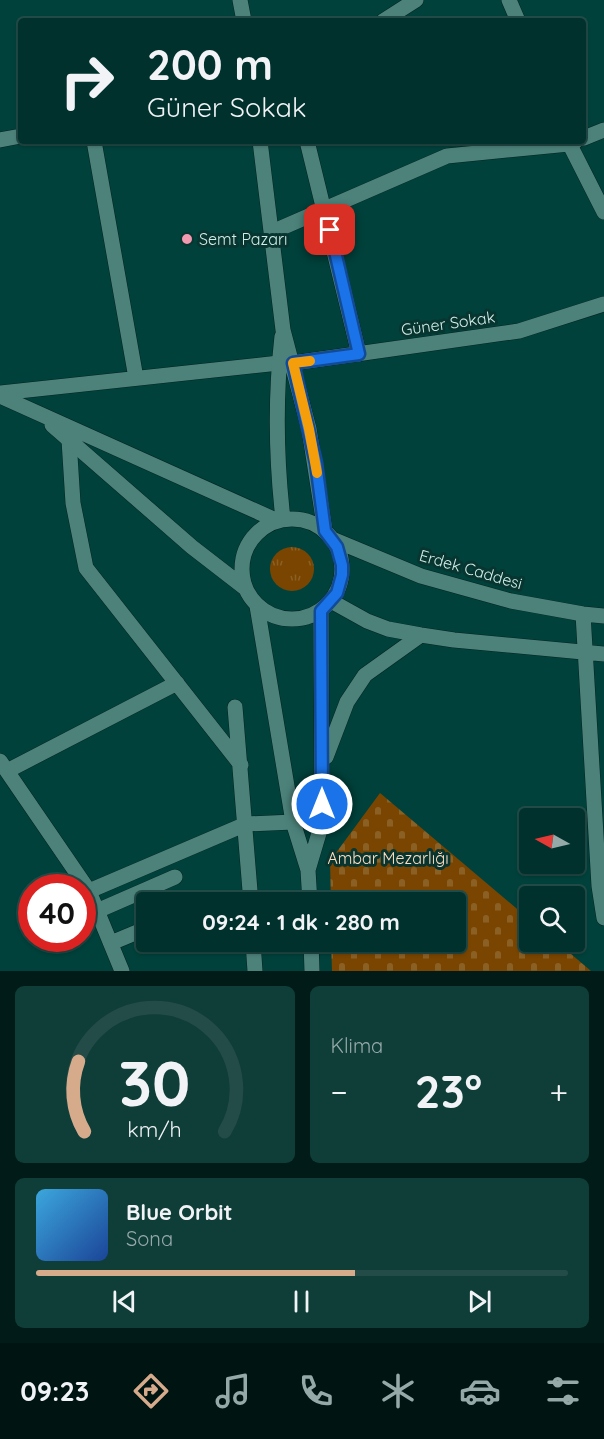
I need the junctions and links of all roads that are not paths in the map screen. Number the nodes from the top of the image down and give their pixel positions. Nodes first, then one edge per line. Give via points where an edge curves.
1 (240, 0) edge
2 (416, 0) edge
3 (509, 0) edge
4 (243, 18) edge
5 (388, 18) edge
6 (517, 18) edge
7 (604, 130) edge
8 (18, 137) edge
9 (586, 137) edge
10 (0, 140) edge
11 (95, 144) edge
12 (260, 144) edge
13 (308, 144) edge
14 (553, 144) edge
15 (572, 144) edge
16 (325, 209) junction
17 (604, 212) edge
18 (272, 232) junction
19 (604, 304) edge
20 (359, 354) junction
21 (286, 363) junction
22 (136, 378) junction
23 (0, 395) edge
24 (38, 413) junction
25 (69, 440) junction
26 (280, 520) junction
27 (329, 535) junction
28 (245, 588) junction
29 (257, 606) junction
30 (326, 606) junction
31 (583, 614) junction
32 (604, 616) edge
33 (421, 635) junction
34 (584, 653) junction
35 (604, 654) edge
36 (177, 683) junction
37 (235, 707) dead end
38 (241, 765) junction
39 (4, 766) edge
40 (321, 768) junction
41 (293, 822) junction
42 (246, 824) junction
43 (308, 870) junction
44 (74, 874) edge
45 (175, 877) dead end
46 (96, 888) edge
47 (250, 892) edge
48 (309, 892) edge
49 (97, 911) joint
50 (604, 918) edge
51 (136, 933) edge
52 (111, 943) junction
53 (254, 952) edge
54 (311, 952) edge
55 (122, 971) edge
56 (255, 971) edge
57 (312, 971) edge

1 - 4 street
2 - 5 street
3 - 6 street
7 - 9 street
8 - 10 street
11 - 22 street
12 - 18 street
13 - 16 street
14 - 16 street via 447,156
15 - 17 street
16 - 18 street
16 - 20 street
18 - 21 street
19 - 20 street, Güner Sokak via 519,331
20 - 21 street, Güner Sokak
21 - 22 street, Güner Sokak
21 - 26 street via 277,448
21 - 27 street via 316,463
22 - 23 street, Güner Sokak
23 - 24 street
24 - 25 street
24 - 26 street
25 - 28 street
25 - 36 street via 73,503 86,568
26 - 27 street via 305,520
26 - 28 street via 263,528 248,544 242,566
27 - 30 street via 341,556 342,575 337,593
27 - 31 street, Erdek Caddesi via 421,576 511,601
28 - 29 street
29 - 30 street via 288,620 311,617
29 - 41 street
30 - 33 street via 387,629
30 - 40 street
31 - 32 street, Erdek Caddesi
31 - 34 street
33 - 34 street
33 - 40 street via 365,675 347,702
34 - 35 street
34 - 50 street
36 - 38 street
36 - 39 street
37 - 38 street
38 - 42 street
39 - 44 street
40 - 43 street via 322,823
41 - 42 street
41 - 43 street
42 - 46 street
42 - 47 street
43 - 48 street
45 - 49 street
49 - 52 street
51 - 52 street
52 - 55 street
53 - 56 street
54 - 57 street

